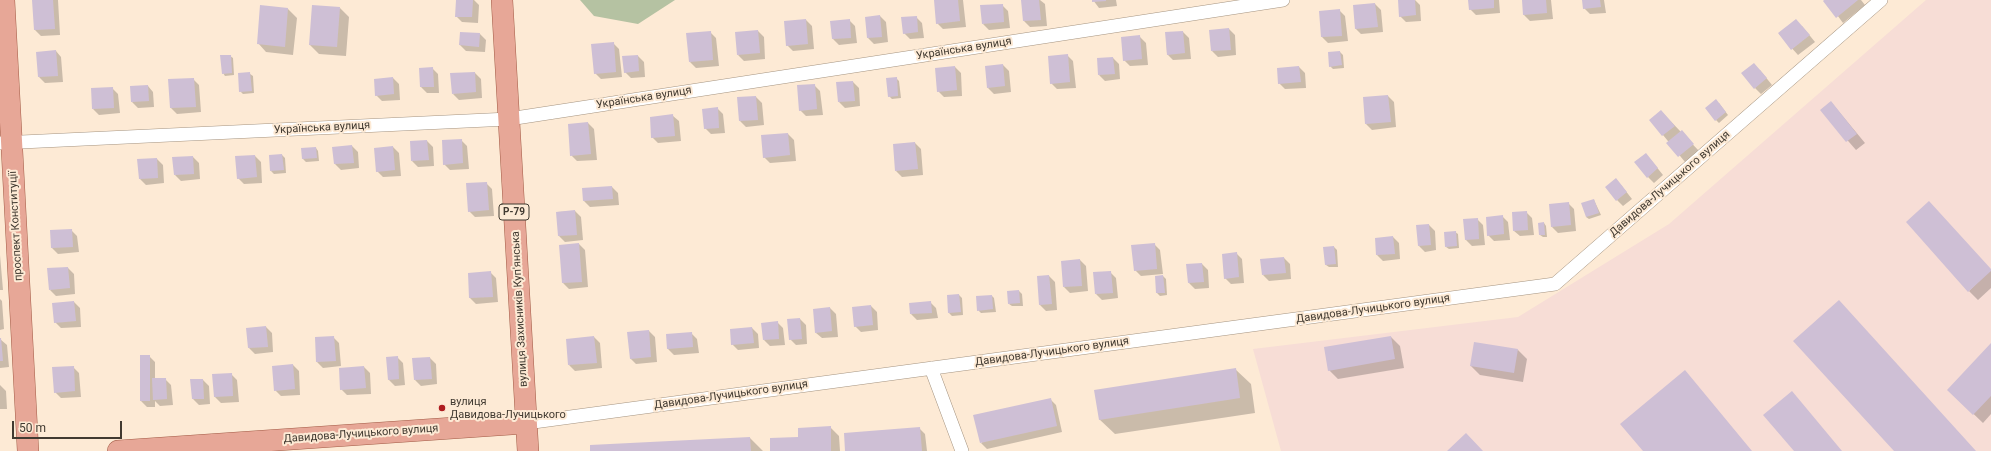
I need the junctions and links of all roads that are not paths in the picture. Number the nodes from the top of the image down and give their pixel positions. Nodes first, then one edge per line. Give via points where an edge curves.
1 (4, 0) edge
2 (502, 0) edge
3 (1283, 0) edge
4 (1881, 0) edge
5 (509, 119) junction
6 (6, 143) edge
7 (931, 368) junction
8 (526, 423) junction
9 (28, 451) edge
10 (118, 451) edge
11 (528, 451) edge
12 (962, 451) edge

1 - 6 main road, проспект Конституції
2 - 5 main road, вулиця Захисників Куп'янська / Р-79
3 - 5 street, Українська вулиця
4 - 7 street, Давидова-Лучицького вулиця via 1555,284
5 - 6 street, Українська вулиця
5 - 8 main road, вулиця Захисників Куп'янська / Р-79
6 - 9 main road, проспект Конституції
7 - 8 street, Давидова-Лучицького вулиця
7 - 12 street
8 - 10 main road, Давидова-Лучицького вулиця
8 - 11 main road, вулиця Захисників Куп'янська / Р-79

